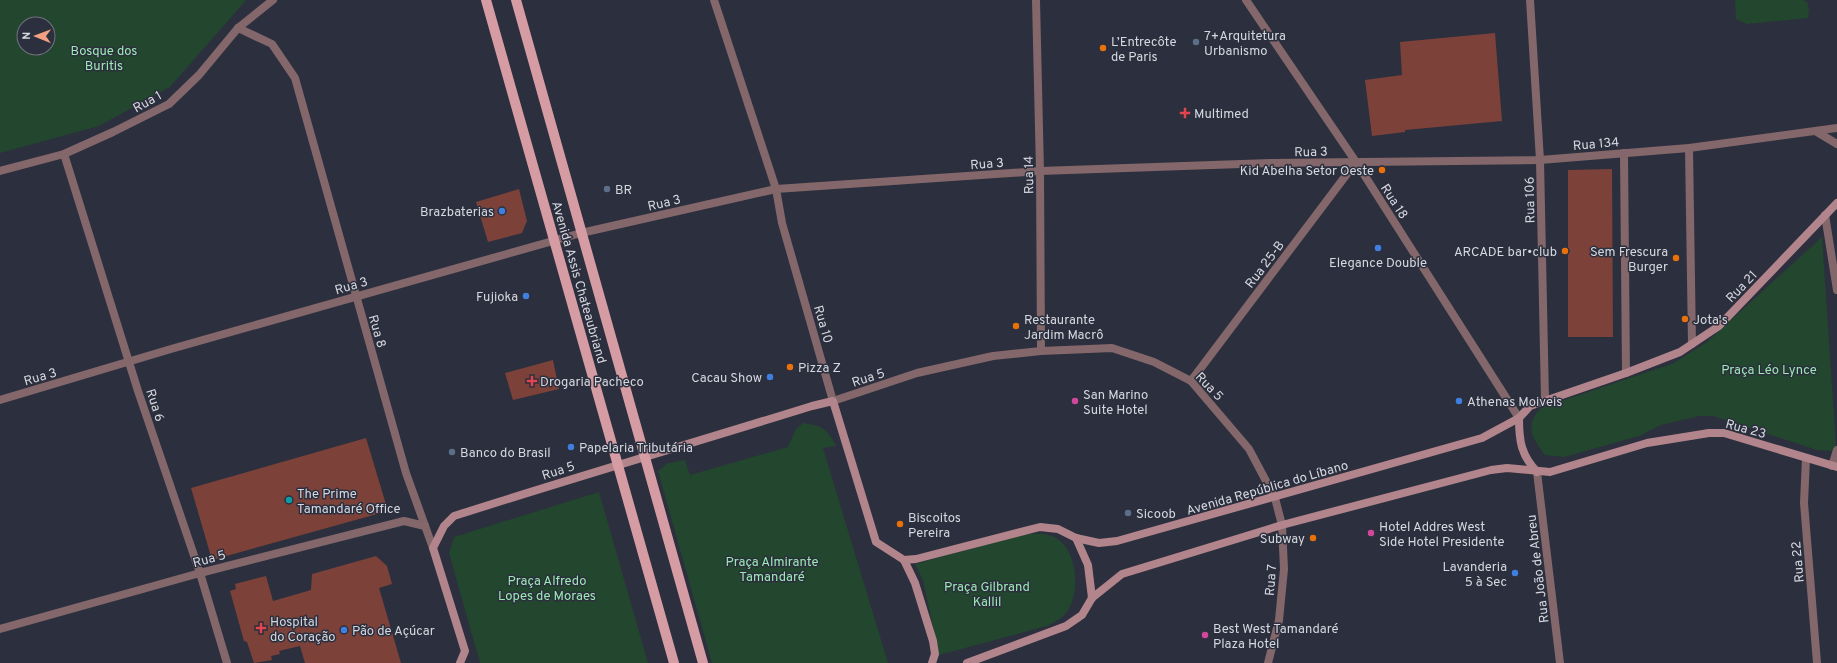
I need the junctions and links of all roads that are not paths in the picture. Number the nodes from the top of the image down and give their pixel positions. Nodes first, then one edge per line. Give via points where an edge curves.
1 (273, 0) edge
2 (486, 0) edge
3 (516, 0) edge
4 (714, 0) edge
5 (1036, 0) edge
6 (1246, 0) edge
7 (1530, 0) edge
8 (238, 28) junction
9 (1837, 128) edge
10 (1817, 132) junction
11 (1837, 144) edge
12 (1689, 148) junction
13 (1624, 153) junction
14 (64, 154) junction
15 (1540, 160) junction
16 (1356, 162) junction
17 (0, 171) edge
18 (1040, 171) junction
19 (776, 189) junction
20 (1837, 202) edge
21 (1825, 215) junction
22 (581, 233) junction
23 (555, 242) junction
24 (1837, 290) edge
25 (356, 296) junction
26 (1692, 344) junction
27 (1041, 350) junction
28 (130, 362) junction
29 (1626, 373) junction
30 (1191, 380) junction
31 (0, 400) edge
32 (1545, 400) junction
33 (833, 401) junction
34 (1520, 418) junction
35 (1837, 450) edge
36 (645, 458) junction
37 (1806, 458) junction
38 (618, 465) junction
39 (1835, 466) edge
40 (1537, 472) junction
41 (1275, 498) junction
42 (1282, 525) junction
43 (425, 526) junction
44 (1076, 538) junction
45 (433, 548) junction
46 (904, 560) junction
47 (200, 573) junction
48 (1092, 598) junction
49 (0, 629) edge
50 (227, 663) edge
51 (460, 663) edge
52 (674, 663) edge
53 (703, 663) edge
54 (932, 663) edge
55 (967, 663) edge
56 (1270, 663) edge
57 (1560, 663) edge
58 (1817, 663) edge

1 - 8 street, Rua 1
2 - 23 main road, Avenida Assis Chateaubriand
3 - 22 main road, Avenida Assis Chateaubriand
4 - 19 street, Rua 10
5 - 18 street, Rua 14
6 - 16 street, Rua 18
7 - 15 street, Rua 106
8 - 14 street, Rua 1 via 199,75 169,104
8 - 25 street, Rua 8 via 272,44 295,78
9 - 10 street, Rua 134
10 - 11 street
10 - 12 street, Rua 134
12 - 13 street, Rua 134
12 - 26 street
13 - 15 street, Rua 134
13 - 29 street
14 - 17 street, Rua 1
14 - 28 street, Rua 6
15 - 16 street, Rua 134
15 - 32 street, Rua 106
16 - 18 street, Rua 3
16 - 30 street, Rua 25-B
16 - 34 street, Rua 18
18 - 19 street, Rua 3
18 - 27 street, Rua 14
19 - 22 street, Rua 3
19 - 33 street, Rua 10 via 782,223
20 - 21 main road, Rua 21
21 - 24 street
21 - 26 main road, Rua 21 via 1719,326
22 - 23 street, Rua 3
22 - 36 main road, Avenida Assis Chateaubriand
23 - 25 street, Rua 3
23 - 38 main road, Avenida Assis Chateaubriand
25 - 28 street, Rua 3
25 - 43 street, Rua 8 via 406,473
26 - 29 main road, Rua 21 via 1680,352
27 - 30 street, Rua 5 via 1112,348 1154,362
27 - 33 street, Rua 5 via 993,356 917,373
28 - 31 street, Rua 3
28 - 47 street, Rua 6
29 - 32 main road, Avenida República do Líbano
30 - 41 street, Rua 5 via 1249,449
32 - 34 main road, Avenida República do Líbano via 1530,406
33 - 36 main road, Rua 5
33 - 46 main road, Rua 10 via 876,542
34 - 40 main road via 1522,447 1528,461
34 - 41 main road, Avenida República do Líbano via 1482,438
35 - 39 street
36 - 38 main road, Rua 5
36 - 53 main road, Avenida Assis Chateaubriand
37 - 39 main road, Rua 23
37 - 40 main road, Rua 23 via 1724,433 1710,433 1647,443 1550,472
37 - 58 street, Rua 22 via 1804,503
38 - 45 main road, Rua 5 via 454,516 444,526
38 - 52 main road, Avenida Assis Chateaubriand
40 - 42 main road via 1507,468 1491,470
40 - 57 street, Rua João de Abreu
41 - 42 street, Rua 7
41 - 44 main road, Avenida República do Líbano via 1117,541 1099,543
42 - 48 main road via 1122,574
42 - 56 street, Rua 7 via 1284,569 1279,620
43 - 45 street, Rua 8
43 - 47 street, Rua 5 via 404,521
44 - 46 main road, Avenida República do Líbano via 1058,529 1040,527
44 - 48 main road via 1088,565
45 - 51 main road, Rua 8 via 465,651
46 - 54 main road via 915,583 933,641 936,654
47 - 49 street, Rua 5
47 - 50 street, Rua 6
48 - 55 main road via 1082,615 1066,626

